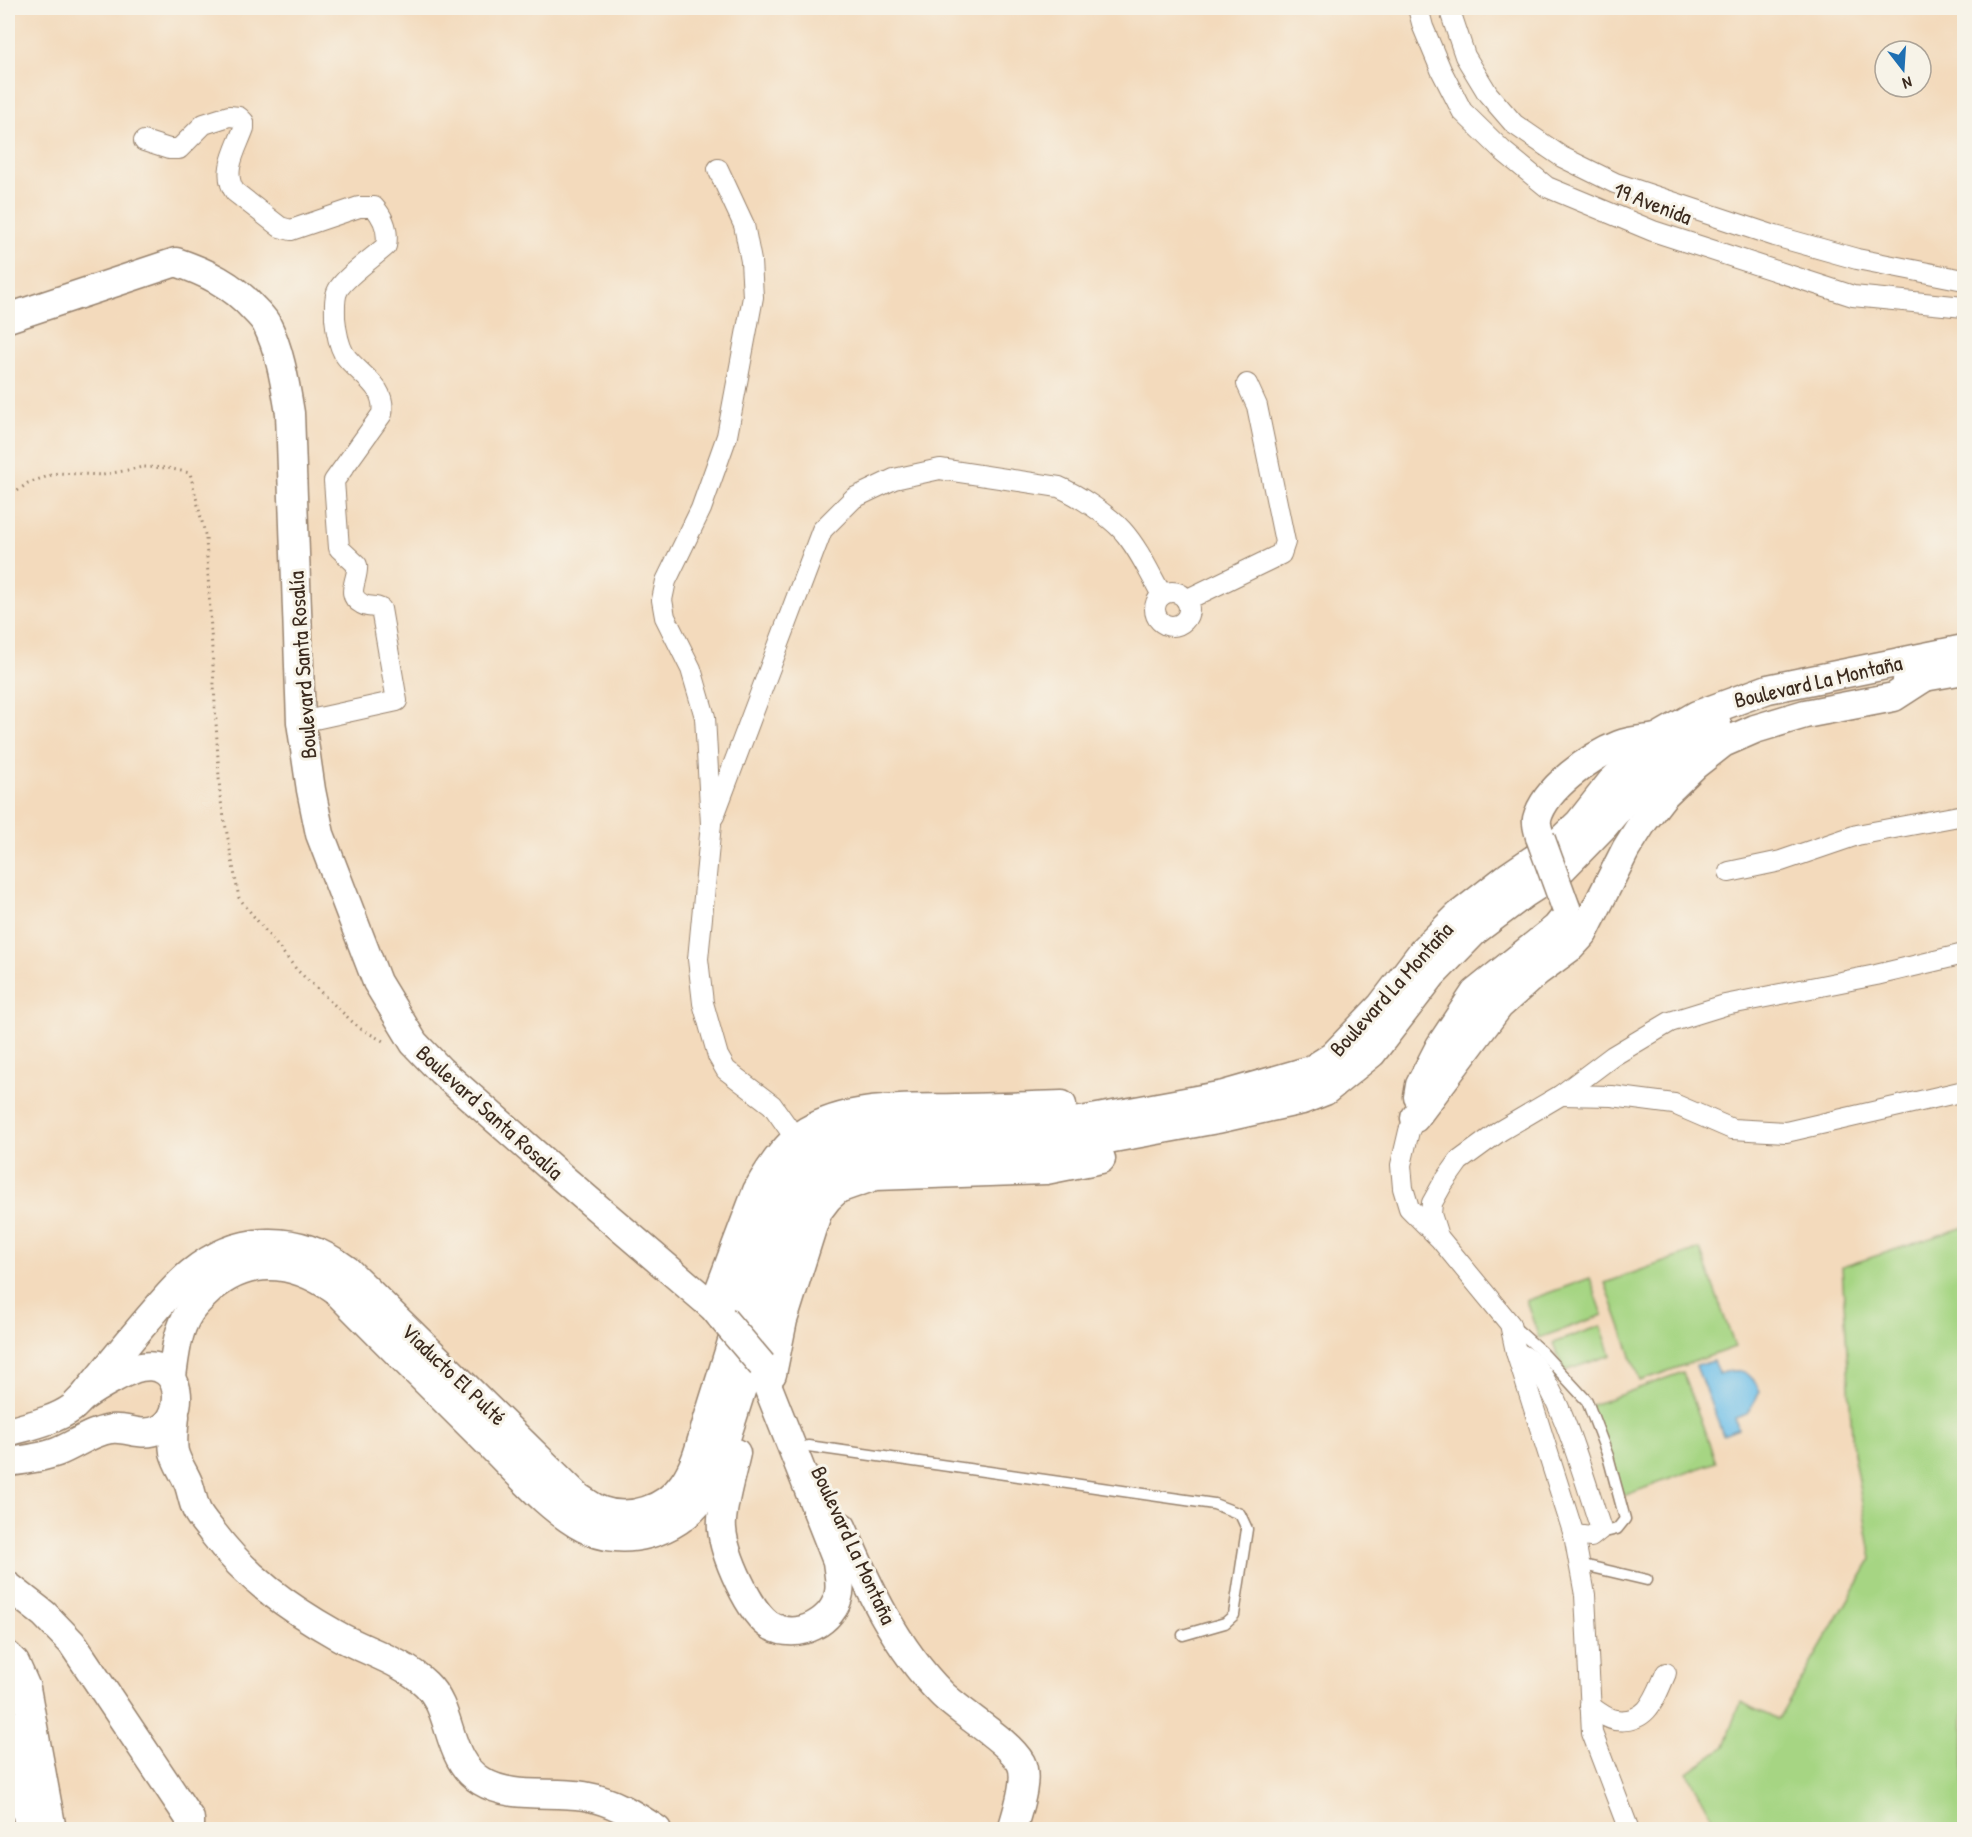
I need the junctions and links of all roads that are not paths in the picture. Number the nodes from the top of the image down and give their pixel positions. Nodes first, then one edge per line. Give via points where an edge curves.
1 (1418, 8) edge
2 (1449, 8) edge
3 (144, 141) dead end
4 (718, 169) dead end
5 (1965, 280) edge
6 (1965, 308) edge
7 (8, 318) edge
8 (1247, 384) dead end
9 (1162, 595) junction
10 (1186, 600) junction
11 (1965, 649) edge
12 (1965, 670) edge
13 (1925, 677) junction
14 (301, 722) junction
15 (1657, 738) junction
16 (1965, 815) edge
17 (711, 824) junction
18 (1729, 872) dead end
19 (1965, 954) edge
20 (1965, 1090) edge
21 (1561, 1095) junction
22 (1129, 1113) junction
23 (1415, 1118) junction
24 (1157, 1131) junction
25 (795, 1139) junction
26 (1440, 1239) junction
27 (735, 1314) junction
28 (1510, 1324) junction
29 (1516, 1352) junction
30 (767, 1369) junction
31 (172, 1376) junction
32 (86, 1395) junction
33 (737, 1404) junction
34 (175, 1416) junction
35 (8, 1432) edge
36 (136, 1434) junction
37 (808, 1446) junction
38 (8, 1462) edge
39 (188, 1483) junction
40 (1600, 1529) junction
41 (1574, 1535) junction
42 (1579, 1564) junction
43 (1647, 1580) dead end
44 (8, 1586) edge
45 (1183, 1635) dead end
46 (8, 1656) edge
47 (1666, 1673) dead end
48 (1590, 1706) junction
49 (8, 1723) edge
50 (30, 1830) edge
51 (51, 1830) edge
52 (190, 1830) edge
53 (657, 1830) edge
54 (1012, 1830) edge
55 (1629, 1830) edge

1 - 6 street, 19 Avenida via 1441,70 1462,111 1547,187 1653,231 1854,296
2 - 5 street, 19 Avenida via 1465,56 1488,94 1514,124 1562,157 1615,183 1775,236 1857,259
3 - 14 street via 179,149 204,124 239,117 244,122 230,166 231,186 280,227 291,230 359,207 374,207 386,229 386,246 337,291 335,316 340,344 374,385 383,408 334,481 339,548 357,565 352,587 356,599 362,605 381,609 397,701
4 - 17 street via 744,225 752,261 753,297 727,436 701,509 666,581 662,600 665,616 691,669 705,717
7 - 14 main road, Boulevard Santa Rosalía via 176,262 226,283 266,322 290,412
8 - 10 street via 1257,406 1286,542 1281,554
9 - 10 street via 1178,593
9 - 10 street via 1155,609 1159,619 1168,625 1179,624 1187,616
9 - 17 street via 1121,529 1075,494 1059,487 940,470 894,479 854,498 822,530
11 - 15 main road, Boulevard La Montaña via 1768,689 1696,715
12 - 13 main road, Boulevard La Montaña
13 - 23 main road via 1894,697 1805,714 1755,729 1723,743 1695,765 1643,822 1583,934 1499,1006
13 - 24 main road, Boulevard La Montaña via 1751,712 1699,735 1662,761 1561,870 1476,930 1432,975 1372,1053 1343,1078 1311,1098
14 - 27 main road, Boulevard Santa Rosalía via 320,834 367,960 414,1043 566,1181
15 - 22 main road, Boulevard La Montaña via 1612,781 1559,842 1458,915 1333,1056 1311,1070 1279,1081
15 - 23 main road, bridge via 1620,744 1570,775 1546,800 1536,822 1566,908 1565,917 1486,982 1461,1011 1420,1085
16 - 18 street via 1857,835 1781,861
17 - 25 street via 698,959 703,1003 718,1056 726,1070 772,1105
19 - 21 street via 1725,1005 1670,1022 1613,1056
20 - 21 street via 1786,1132 1732,1129 1674,1104 1612,1096
21 - 26 street via 1459,1161 1432,1203 1431,1214
22 - 25 main road via 1098,1104 894,1110 846,1115
22 - 27 main road, Boulevard La Montaña via 985,1129 872,1131 823,1146 800,1164 773,1204
23 - 26 street via 1401,1165 1403,1188 1409,1208
24 - 27 main road, Boulevard La Montaña via 1064,1147 879,1155 839,1165 805,1192
24 - 30 main road via 1139,1149 1077,1165 1021,1172 874,1176 838,1189 818,1211
25 - 27 main road via 757,1191 723,1285
26 - 28 street
27 - 30 main road, Boulevard Santa Rosalía, bridge
27 - 32 main road, Viaducto El Pulté via 700,1446 687,1477 674,1494 656,1507 630,1514 601,1511 578,1497 347,1270 326,1256 290,1244 245,1246 220,1255 190,1274 117,1354
27 - 33 main road, Viaducto El Pulté
28 - 29 street
28 - 40 lane via 1587,1401 1608,1456 1625,1519 1617,1529
29 - 40 street via 1529,1359 1544,1377 1558,1403
29 - 41 street
30 - 33 main road via 768,1387 837,1561 840,1582 835,1606 809,1629 783,1630 763,1619 748,1599 728,1553 722,1522 741,1424
30 - 37 main road, Boulevard La Montaña
31 - 32 main road via 158,1366 139,1367
31 - 33 main road, Viaducto El Pulté via 177,1344 189,1312 219,1283 255,1267 301,1270 335,1290 561,1512 586,1530 621,1537 641,1536 664,1528 695,1506 709,1485
31 - 34 main road, Viaducto El Pulté via 176,1387
32 - 35 main road via 71,1409
34 - 36 main road via 159,1430
34 - 39 main road, Viaducto El Pulté via 174,1452
36 - 38 main road via 112,1429 57,1452
36 - 39 main road
37 - 45 lane via 1214,1504 1240,1514 1247,1529 1234,1615 1225,1623
37 - 54 main road, Boulevard La Montaña via 863,1577 911,1659 942,1695 1010,1748 1021,1764 1024,1778
39 - 53 main road, Viaducto El Pulté via 197,1512 226,1551 260,1586 335,1634 404,1668 428,1687 441,1706 457,1754 468,1771 482,1782 513,1792 582,1796 615,1804
40 - 41 street via 1591,1537
41 - 42 street
42 - 43 lane
42 - 48 street via 1585,1595
44 - 52 main road via 44,1614 72,1643 190,1819
46 - 51 main road via 26,1688
47 - 48 street via 1651,1708 1635,1718 1613,1720
48 - 55 street via 1592,1733
49 - 50 main road

